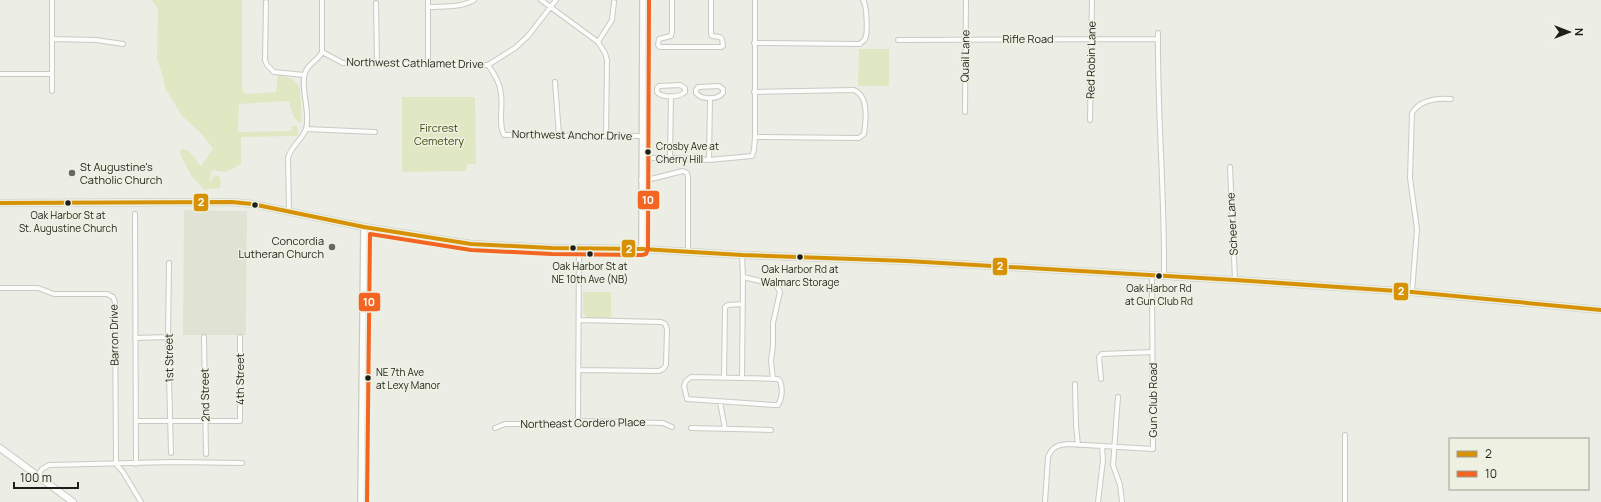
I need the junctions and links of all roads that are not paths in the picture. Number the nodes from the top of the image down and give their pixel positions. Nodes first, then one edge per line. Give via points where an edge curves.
1 (52, 0) edge
2 (322, 0) edge
3 (428, 0) edge
4 (474, 0) edge
5 (541, 0) edge
6 (556, 0) edge
7 (643, 0) edge
8 (672, 0) edge
9 (711, 0) edge
10 (755, 0) edge
11 (863, 0) edge
12 (966, 0) edge
13 (1092, 0) edge
14 (266, 2) dead end
15 (614, 2) dead end
16 (376, 3) dead end
17 (428, 7) junction
18 (551, 8) junction
19 (1158, 33) dead end
20 (52, 39) junction
21 (965, 39) junction
22 (1091, 39) junction
23 (1158, 39) junction
24 (898, 40) dead end
25 (598, 42) junction
26 (754, 43) junction
27 (123, 44) dead end
28 (322, 52) junction
29 (377, 64) junction
30 (428, 65) junction
31 (488, 65) junction
32 (0, 74) edge
33 (52, 74) junction
34 (304, 75) junction
35 (555, 82) dead end
36 (52, 91) dead end
37 (754, 92) junction
38 (671, 96) junction
39 (710, 98) junction
40 (1451, 99) dead end
41 (965, 112) dead end
42 (1090, 120) dead end
43 (306, 129) junction
44 (375, 132) dead end
45 (559, 135) junction
46 (606, 136) junction
47 (642, 136) junction
48 (755, 137) junction
49 (670, 158) junction
50 (642, 159) junction
51 (710, 160) junction
52 (1230, 167) dead end
53 (641, 180) junction
54 (0, 203) edge
55 (289, 211) junction
56 (136, 214) dead end
57 (364, 226) junction
58 (579, 248) junction
59 (642, 249) junction
60 (688, 252) junction
61 (742, 255) junction
62 (169, 263) dead end
63 (1152, 276) junction
64 (743, 277) junction
65 (1164, 277) junction
66 (1235, 280) junction
67 (0, 288) edge
68 (1412, 292) junction
69 (743, 304) junction
70 (1601, 310) edge
71 (579, 320) junction
72 (168, 337) junction
73 (204, 337) dead end
74 (240, 337) dead end
75 (135, 338) junction
76 (1153, 352) junction
77 (578, 370) junction
78 (724, 378) junction
79 (742, 378) junction
80 (773, 379) junction
81 (1100, 379) dead end
82 (1075, 384) dead end
83 (1118, 397) dead end
84 (720, 402) junction
85 (136, 421) junction
86 (170, 421) junction
87 (205, 421) junction
88 (578, 421) junction
89 (672, 427) dead end
90 (495, 428) dead end
91 (690, 428) dead end
92 (725, 429) junction
93 (771, 430) dead end
94 (1345, 435) dead end
95 (1078, 445) junction
96 (1102, 446) junction
97 (1114, 447) junction
98 (0, 448) edge
99 (171, 453) dead end
100 (206, 454) dead end
101 (242, 463) dead end
102 (116, 464) junction
103 (136, 464) junction
104 (38, 475) junction
105 (73, 502) edge
106 (141, 502) edge
107 (362, 502) edge
108 (1045, 502) edge
109 (1098, 502) edge
110 (1122, 502) edge
111 (1345, 502) edge

1 - 20 street
2 - 28 street
3 - 17 street
4 - 17 street via 458,5
5 - 18 street
6 - 18 street, Northwest Cathlamet Drive
7 - 47 street
8 - 9 street via 671,36 659,39 660,47 723,46 722,39 711,34
10 - 26 street
11 - 26 street via 866,7 866,35 860,44
12 - 21 street, Quail Lane
13 - 22 street, Red Robin Lane
14 - 34 street via 267,65 274,72
15 - 25 street via 612,20
16 - 29 street
17 - 30 street
18 - 25 street
18 - 31 street, Northwest Cathlamet Drive via 515,48
19 - 23 street
20 - 27 street via 96,40
20 - 33 street
21 - 22 street, Rifle Road
21 - 24 street, Rifle Road
21 - 41 street, Quail Lane
22 - 23 street, Rifle Road
22 - 42 street, Red Robin Lane
23 - 65 street
25 - 46 street via 606,53 607,60
26 - 37 street
28 - 29 street, Northwest Cathlamet Drive via 343,63
28 - 34 street via 307,66
29 - 30 street, Northwest Cathlamet Drive
30 - 31 street, Northwest Cathlamet Drive
31 - 45 street, Northwest Anchor Drive via 498,81 501,94 504,135
32 - 33 street
33 - 36 street
34 - 43 street
35 - 45 street
37 - 48 street
37 - 48 street via 854,90 859,92 865,101 864,134 860,138
38 - 38 street via 684,93 684,86 657,88 659,95
38 - 49 street
39 - 39 street via 722,95 724,91 719,86 698,87 698,96
39 - 51 street
40 - 68 street via 1441,98 1420,104 1412,113 1410,178 1417,229
43 - 44 street
43 - 55 street via 288,158
45 - 46 street, Northwest Anchor Drive
46 - 47 street, Northwest Anchor Drive
47 - 50 street
48 - 51 street via 754,154 750,158
49 - 50 street
49 - 51 street
50 - 53 street
52 - 66 street, Scheer Lane
53 - 59 street
53 - 60 street via 683,171 687,173
54 - 55 street via 232,202
55 - 57 street
56 - 75 street
57 - 58 street via 471,244
57 - 107 street
58 - 59 street
58 - 71 street
59 - 60 street
60 - 61 street
61 - 63 street via 907,261
61 - 64 street
62 - 72 street, 1st Street
63 - 65 street
63 - 76 street, Gun Club Road
64 - 69 street
64 - 80 street via 773,284 780,292 773,324
65 - 66 street
66 - 68 street
67 - 102 street, Barron Drive via 38,288 54,294 107,294 113,297
68 - 70 street
69 - 78 street via 725,307
69 - 79 street
71 - 77 street
71 - 77 street via 661,322 666,324 667,329 666,365 659,371
72 - 75 street
72 - 86 street, 1st Street
73 - 87 street, 2nd Street
74 - 87 street, 4th Street via 240,420
75 - 85 street
76 - 81 street via 1102,354 1099,357
76 - 97 street, Gun Club Road via 1153,449
77 - 88 street
78 - 79 street
78 - 84 street via 691,377 684,386 687,399
79 - 80 street
80 - 84 street via 778,379 782,384 778,405
82 - 95 street
83 - 97 street
84 - 92 street
85 - 86 street
85 - 103 street
86 - 87 street
86 - 99 street, 1st Street
87 - 100 street, 2nd Street
88 - 89 street, Northeast Cordero Place via 663,422
88 - 90 street, Northeast Cordero Place via 571,424 505,424
91 - 92 street
92 - 93 street
94 - 111 street
95 - 96 street, Gun Club Road
95 - 108 street, Gun Club Road via 1058,445 1050,452
96 - 97 street, Gun Club Road
96 - 109 street
97 - 110 street via 1113,466 1120,485
98 - 104 main road
101 - 103 street
102 - 103 street
102 - 104 street via 49,465 44,466
102 - 106 street
104 - 105 main road

